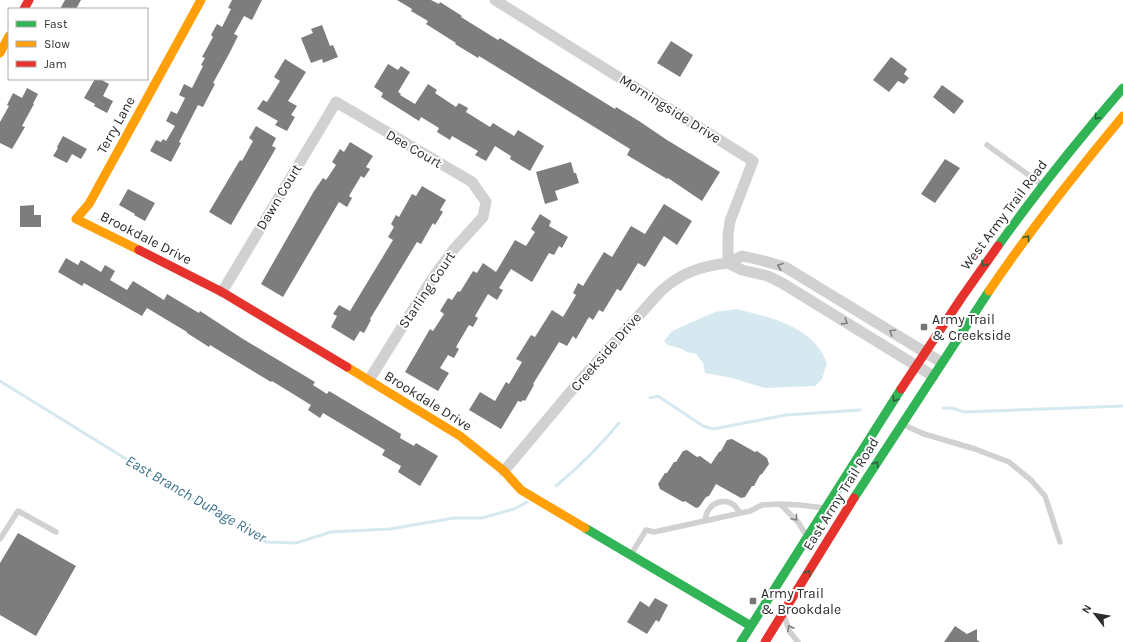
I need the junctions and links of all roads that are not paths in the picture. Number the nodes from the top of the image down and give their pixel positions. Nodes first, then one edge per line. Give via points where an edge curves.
1 (201, 0) edge
2 (495, 0) edge
3 (8, 38) edge
4 (0, 53) edge
5 (1123, 88) edge
6 (336, 102) joint
7 (1123, 116) edge
8 (987, 145) dead end
9 (1042, 185) junction
10 (486, 202) joint
11 (76, 219) joint
12 (728, 263) junction
13 (222, 292) junction
14 (829, 294) junction
15 (821, 307) junction
16 (925, 352) junction
17 (941, 362) junction
18 (916, 366) junction
19 (933, 376) junction
20 (369, 380) junction
21 (902, 424) junction
22 (504, 471) junction
23 (780, 504) junction
24 (826, 508) junction
25 (740, 512) junction
26 (705, 520) junction
27 (56, 532) dead end
28 (808, 537) junction
29 (0, 539) edge
30 (1060, 542) dead end
31 (631, 555) junction
32 (759, 614) junction
33 (783, 614) junction
34 (751, 626) junction
35 (767, 641) edge
36 (741, 642) edge
37 (798, 642) edge

1 - 11 main road, Terry Lane via 89,204
2 - 12 street, Morningside Drive via 753,161 730,221
3 - 4 main road
5 -> 9 main road, West Army Trail Road
6 - 10 street, Dee Court via 472,182
6 - 13 street, Dawn Court
17 -> 7 main road via 1010,260
8 - 9 lane
9 -> 16 main road, West Army Trail Road via 994,250
10 - 20 street, Starling Court via 483,217 434,276
11 - 13 main road, Brookdale Drive
14 -> 12 street, Creekside Drive via 785,267 742,256
12 - 15 street, Creekside Drive via 742,270 768,276
12 - 22 street, Creekside Drive via 712,264 690,271 660,292 577,384
13 - 20 main road, Brookdale Drive
14 - 15 street
16 -> 14 street, Creekside Drive
15 -> 18 street, Creekside Drive
16 - 17 street, Creekside Drive
16 - 18 main road, West Army Trail Road
17 - 19 main road, East Army Trail Road
18 - 19 street, Creekside Drive
18 -> 24 main road, East Army Trail Road
19 - 21 main road, East Army Trail Road
20 - 22 main road, Brookdale Drive via 460,436
21 - 30 lane via 924,434 1009,462 1031,480 1045,496
33 -> 21 main road, East Army Trail Road
22 - 31 main road, Brookdale Drive via 521,490
23 - 24 lane
23 - 25 lane via 762,505 750,511
23 -> 28 lane via 799,523
24 - 28 main road, East Army Trail Road
25 - 26 lane
25 - 26 lane via 727,501 720,501 708,511
26 - 31 lane via 654,532 646,530
27 - 29 lane via 18,511
28 - 32 main road, East Army Trail Road
31 - 34 main road, Brookdale Drive
32 - 34 main road, East Army Trail Road
32 - 35 main road
33 - 35 main road, East Army Trail Road
37 -> 33 lane via 790,632
34 - 36 main road, East Army Trail Road

